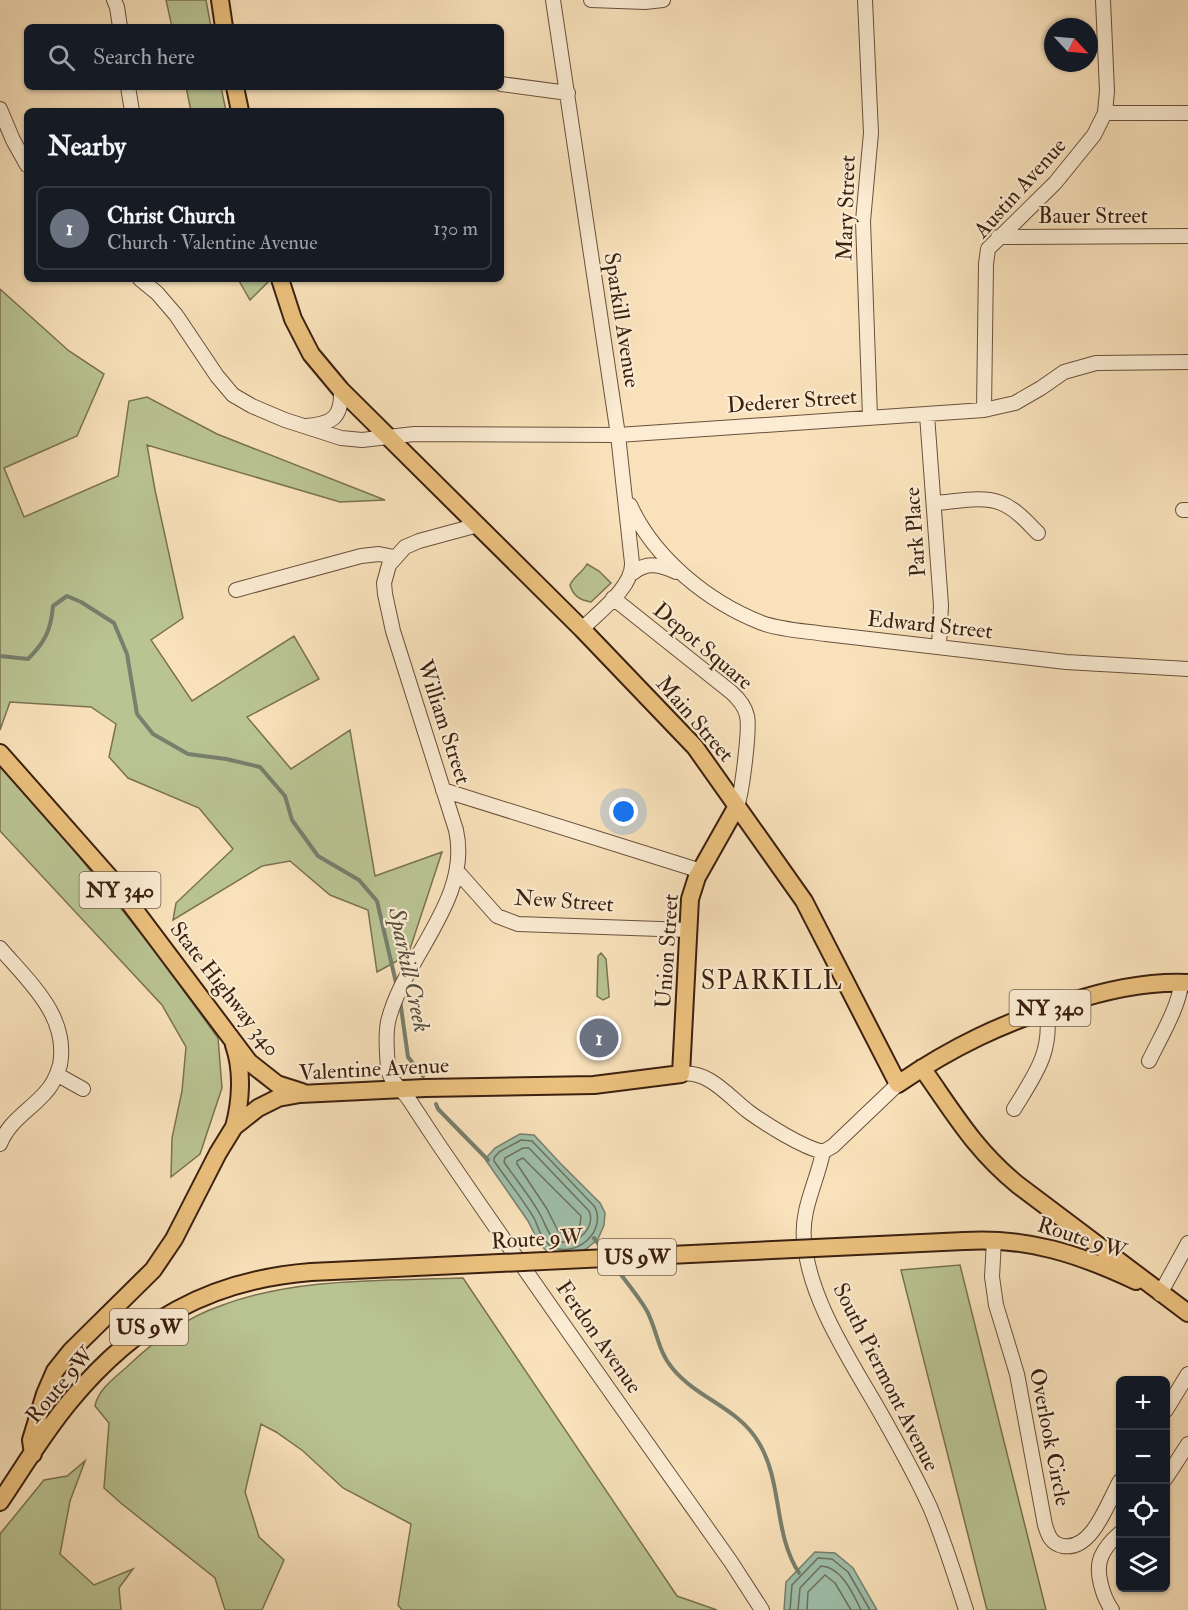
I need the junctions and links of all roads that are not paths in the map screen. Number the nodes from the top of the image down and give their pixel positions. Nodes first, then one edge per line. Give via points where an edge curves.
1 (114, 0) edge
2 (220, 0) edge
3 (553, 0) edge
4 (591, 0) edge
5 (663, 0) edge
6 (865, 0) edge
7 (1103, 0) edge
8 (120, 24) edge
9 (224, 24) edge
10 (504, 84) edge
11 (128, 90) edge
12 (236, 90) edge
13 (568, 93) junction
14 (132, 108) edge
15 (239, 108) edge
16 (0, 109) edge
17 (1188, 112) edge
18 (1105, 113) junction
19 (24, 160) edge
20 (1188, 236) edge
21 (998, 237) junction
22 (144, 282) edge
23 (281, 282) edge
24 (1188, 362) edge
25 (341, 390) junction
26 (984, 410) junction
27 (927, 415) junction
28 (870, 417) junction
29 (301, 426) junction
30 (618, 435) junction
31 (388, 437) junction
32 (625, 492) junction
33 (935, 503) junction
34 (478, 525) junction
35 (1038, 533) dead end
36 (394, 557) junction
37 (633, 573) junction
38 (681, 574) junction
39 (236, 590) dead end
40 (613, 598) junction
41 (582, 628) junction
42 (939, 646) junction
43 (1188, 669) edge
44 (0, 753) edge
45 (444, 790) junction
46 (737, 806) junction
47 (457, 871) junction
48 (701, 871) junction
49 (688, 930) junction
50 (0, 948) edge
51 (1184, 983) edge
52 (1046, 1010) junction
53 (229, 1036) junction
54 (1149, 1061) dead end
55 (922, 1068) junction
56 (681, 1074) junction
57 (58, 1075) junction
58 (898, 1084) junction
59 (83, 1089) dead end
60 (400, 1090) junction
61 (312, 1093) junction
62 (1014, 1109) dead end
63 (234, 1127) junction
64 (0, 1144) edge
65 (823, 1152) junction
66 (994, 1240) junction
67 (1188, 1243) edge
68 (1161, 1294) junction
69 (1188, 1313) edge
70 (1188, 1374) edge
71 (1170, 1403) edge
72 (1188, 1444) edge
73 (33, 1454) junction
74 (1170, 1472) edge
75 (1118, 1484) edge
76 (0, 1502) edge
77 (1116, 1537) edge
78 (762, 1610) edge
79 (966, 1610) edge
80 (1112, 1610) edge

1 - 8 street
2 - 9 main road
3 - 13 street, Sparkill Avenue
4 - 5 street
6 - 28 street, Mary Street via 871,133 863,221
7 - 18 street, Austin Avenue
10 - 13 street
11 - 14 street
12 - 15 main road
13 - 30 street, Sparkill Avenue
16 - 19 street
17 - 18 street
18 - 21 street, Austin Avenue via 1094,135 1055,183
20 - 21 street, Bauer Street
21 - 26 street, Austin Avenue via 988,249 986,264
22 - 29 street, Dederer Street via 176,315 233,395
23 - 25 main road, Main Street via 293,319 312,354
24 - 26 street, Dederer Street via 1096,363 1064,372 1015,403
25 - 29 street via 342,407 334,418 323,425
25 - 31 main road, Main Street
26 - 27 street, Dederer Street
27 - 28 street, Dederer Street
27 - 33 street, Park Place
28 - 30 street, Dederer Street
29 - 31 street, Dederer Street via 341,438
30 - 31 street, Dederer Street
30 - 32 street, Sparkill Avenue
31 - 34 main road, Main Street
32 - 37 street, Sparkill Avenue
32 - 38 street via 645,532
33 - 35 street via 1001,503
33 - 42 street, Park Place via 941,604
34 - 36 street via 414,543
34 - 41 main road, Main Street
36 - 39 street via 361,556
36 - 45 street, William Street via 385,578 388,610
37 - 38 street via 654,564
37 - 40 street
38 - 42 street, Edward Street via 722,602 762,622 826,634
40 - 41 street
40 - 46 street, Depot Square via 743,705 748,722
41 - 46 main road, Main Street via 695,747
42 - 43 street, Edward Street via 1066,662
44 - 53 main road, State Highway 340 / NY 340 via 113,881
45 - 47 street, William Street via 459,842
45 - 48 street
46 - 48 main road, Union Street
46 - 58 main road, Main Street via 804,901
47 - 49 street, New Street via 498,916 519,924
47 - 60 street, William Street via 389,1022 389,1073
48 - 49 main road, Union Street via 690,899
49 - 56 main road, Union Street
50 - 57 street via 46,1003 58,1024 62,1051
51 - 52 main road, NY 340 via 1117,989
51 - 54 street
52 - 55 main road, NY 340 via 973,1038
52 - 62 street via 1046,1053
53 - 61 main road, State Highway 340 / NY 340 via 249,1062 270,1080 285,1088
53 - 63 main road via 239,1072
55 - 58 main road, NY 340
55 - 68 main road via 969,1136 994,1164
56 - 60 main road, Valentine Avenue / NY 340 via 594,1085
56 - 65 street, Valentine Avenue via 709,1080 758,1118
57 - 59 street
57 - 64 street via 46,1093 13,1122
58 - 65 street
60 - 61 main road, Valentine Avenue / NY 340
60 - 78 street, Ferdon Avenue
61 - 63 main road, Valentine Avenue via 271,1101
63 - 73 main road, Valentine Avenue via 161,1260 55,1371 31,1440
65 - 79 street, South Piermont Avenue via 804,1221 805,1246 816,1289 827,1317 930,1508
66 - 68 main road, Route 9W / US 9W via 1067,1253
66 - 73 main road, Route 9W / US 9W, bridge via 269,1277 196,1299 127,1344 70,1401
66 - 75 street, Overlook Circle via 992,1277 996,1305 1014,1360 1050,1538 1068,1546 1084,1539 1099,1523
67 - 68 street
68 - 69 main road, US 9W
70 - 71 street
72 - 74 street
73 - 76 main road, Route 9W / US 9W
77 - 80 street via 1101,1556 1099,1566 1102,1588

